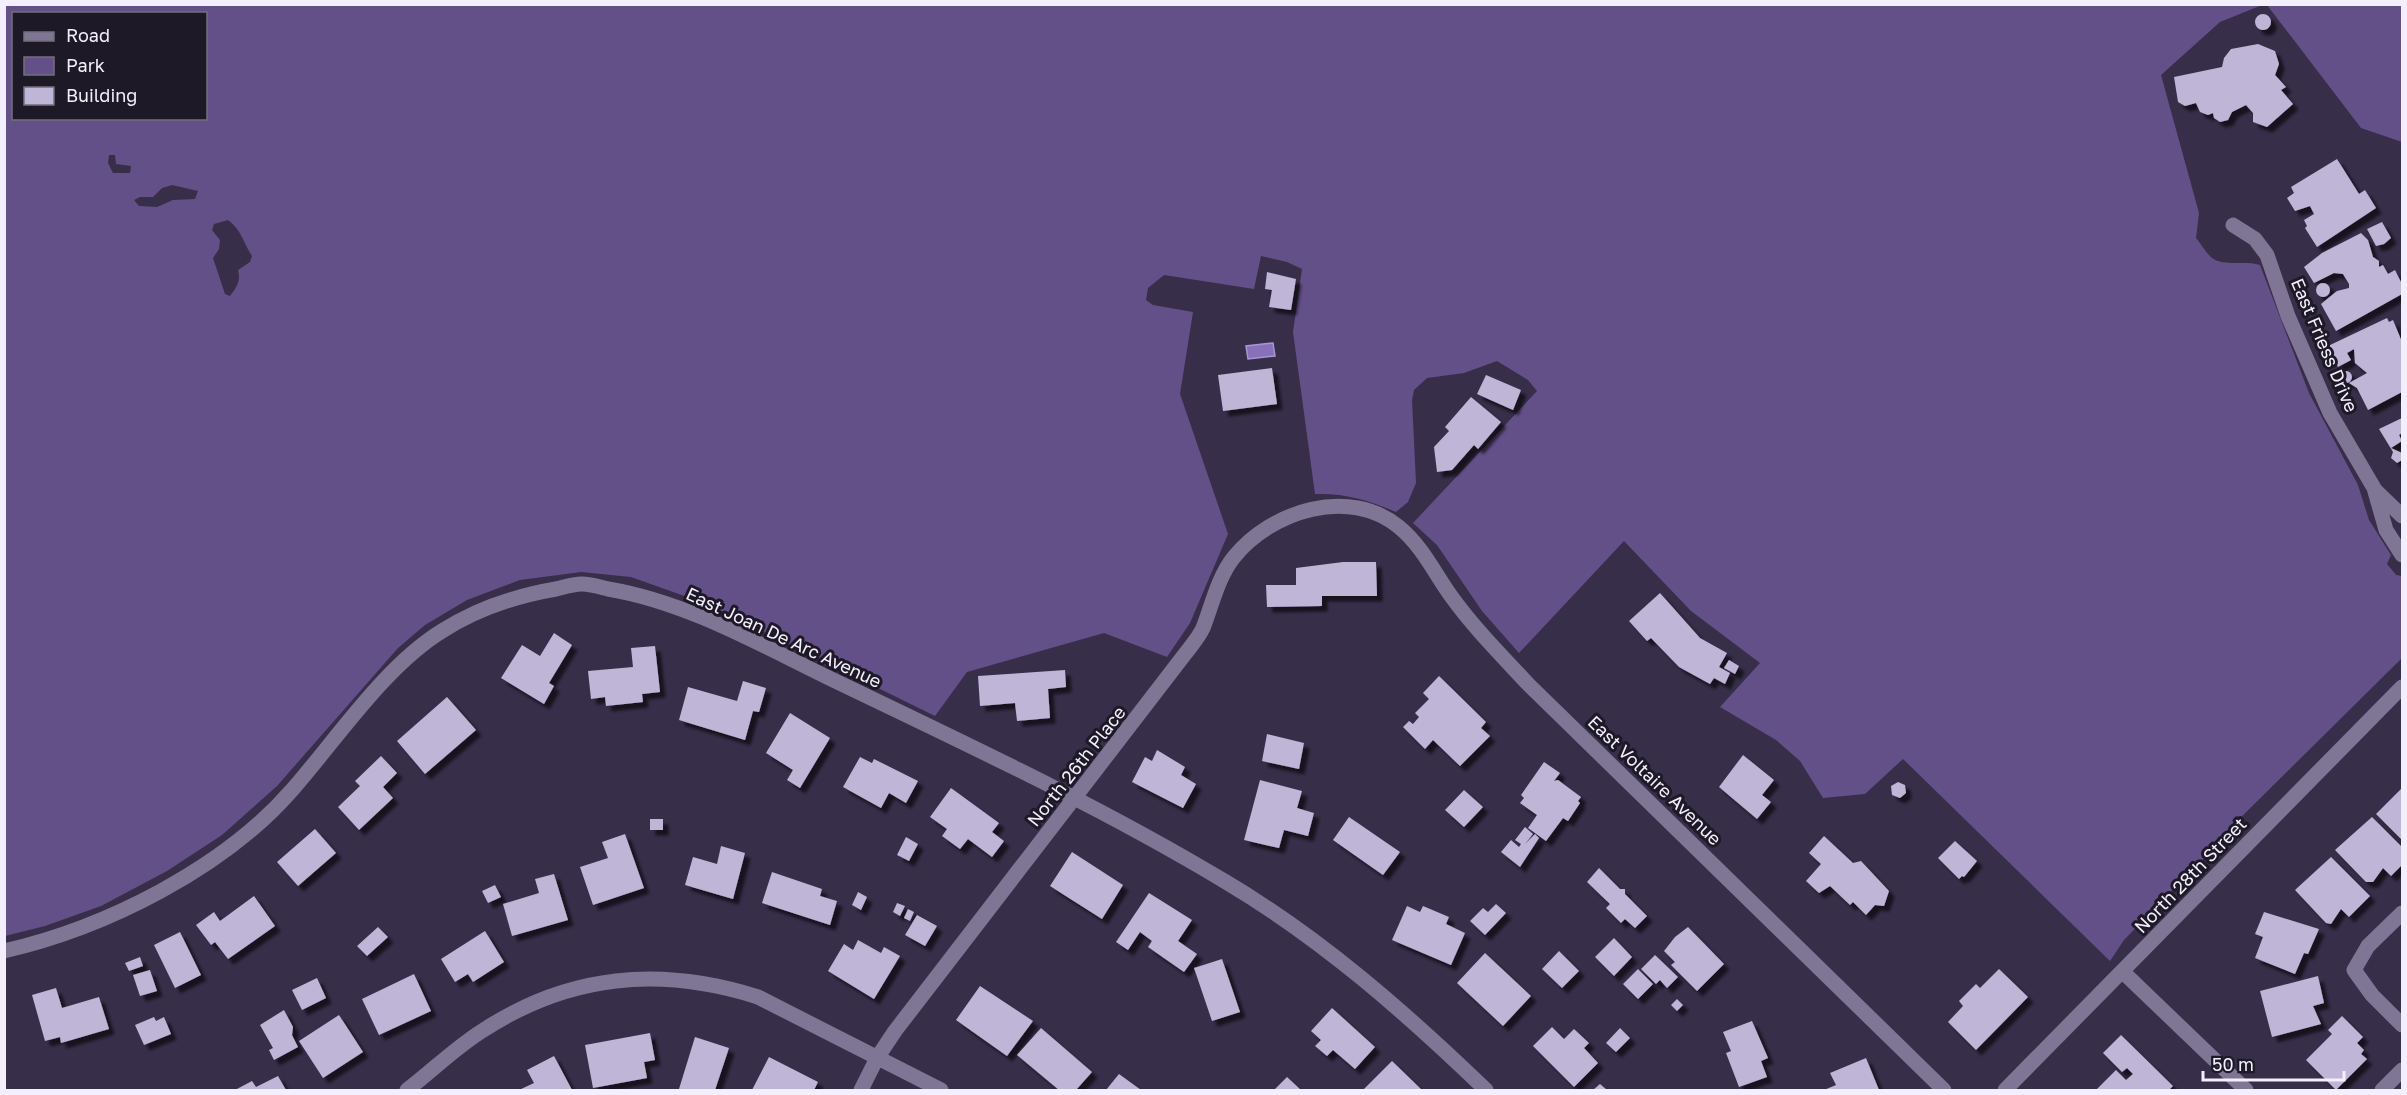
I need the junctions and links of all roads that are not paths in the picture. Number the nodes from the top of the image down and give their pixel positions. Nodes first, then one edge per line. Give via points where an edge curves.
1 (2233, 225) dead end
2 (2374, 488) junction
3 (1342, 506) joint
4 (2403, 516) edge
5 (2403, 555) edge
6 (2403, 687) edge
7 (1077, 798) junction
8 (2403, 913) edge
9 (4, 951) edge
10 (2123, 972) junction
11 (2403, 1025) edge
12 (878, 1058) junction
13 (2403, 1070) edge
14 (407, 1090) edge
15 (861, 1090) edge
16 (941, 1090) edge
17 (1486, 1090) edge
18 (1944, 1090) edge
19 (2005, 1090) edge
20 (2246, 1090) edge
21 (2382, 1090) edge

1 - 2 street, East Friess Drive via 2255,239 2267,255 2288,316 2330,413
2 - 4 street, East Friess Drive
2 - 5 street, East Friess Drive via 2386,530
3 - 7 street, North 26th Place via 1300,511 1246,543 1222,577 1202,631
3 - 18 street, East Voltaire Avenue via 1376,513 1417,543 1452,597 1529,685
6 - 10 street, North 28th Street
7 - 9 street, East Joan De Arc Avenue via 721,625 636,594 582,584 509,598 439,632 410,655 288,795 218,854 131,907 31,945
7 - 12 street, North 26th Place
7 - 17 street, East Joan De Arc Avenue via 1228,883 1344,963
8 - 11 street via 2368,946 2354,970 2372,995
10 - 19 street, North 28th Street
10 - 20 street
12 - 14 street via 747,994 687,980 631,979 564,991 510,1014 481,1031
12 - 15 street, North 26th Place
12 - 16 street
13 - 21 street

